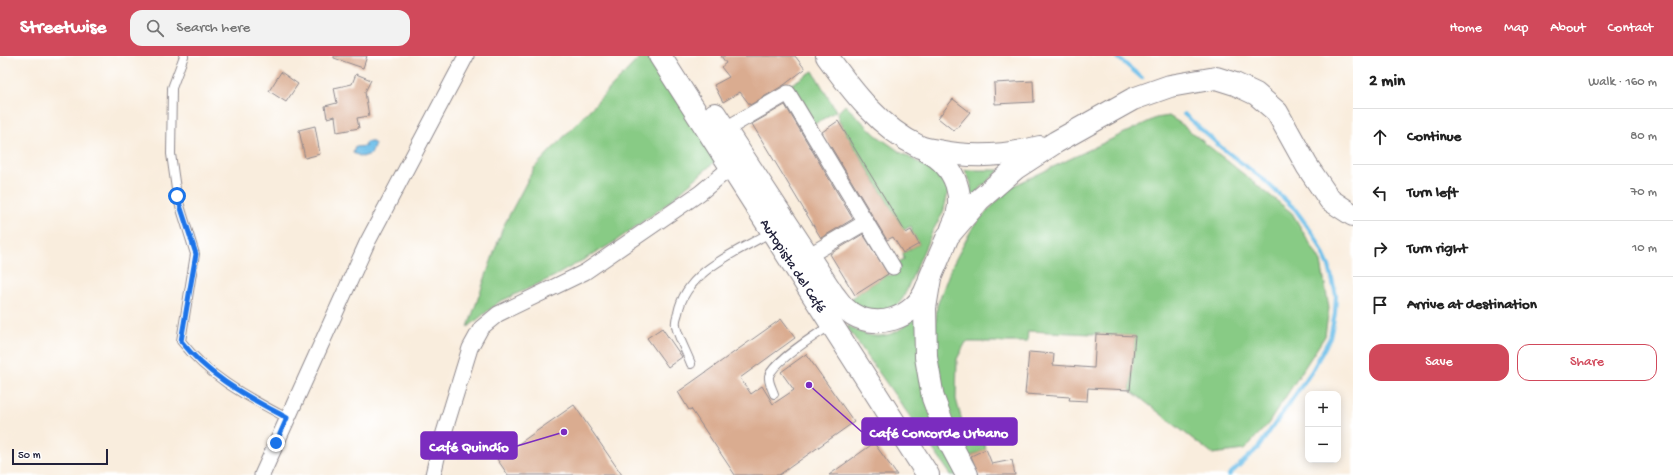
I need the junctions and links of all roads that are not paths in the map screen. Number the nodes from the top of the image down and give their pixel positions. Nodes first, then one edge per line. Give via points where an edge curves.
1 (184, 56) edge
2 (466, 56) edge
3 (660, 56) edge
4 (677, 56) edge
5 (827, 56) edge
6 (726, 130) junction
7 (1056, 142) junction
8 (921, 148) junction
9 (731, 167) junction
10 (1353, 214) edge
11 (866, 222) junction
12 (772, 231) junction
13 (948, 236) junction
14 (808, 256) junction
15 (893, 267) dead end
16 (930, 278) junction
17 (832, 324) junction
18 (691, 364) dead end
19 (774, 394) dead end
20 (287, 418) junction
21 (262, 475) edge
22 (433, 475) edge
23 (928, 475) edge
24 (967, 475) edge

1 - 20 lane via 172,88 171,154 177,196 196,254 181,341 226,384
2 - 20 street via 367,242
3 - 9 highway, Autopista del Café
4 - 6 highway
5 - 8 highway via 868,108 893,130
6 - 11 street via 788,93
6 - 14 highway
7 - 8 highway via 1023,152 989,156 955,155
7 - 10 highway via 1133,99 1170,86 1216,78 1256,94 1277,112 1307,166 1330,200
7 - 13 highway via 1016,168 979,200
8 - 13 highway via 937,156 950,169 957,185 960,203 956,220
9 - 12 highway, Autopista del Café
9 - 22 street via 700,193 585,272 498,314 481,328 470,348 438,449
11 - 14 street
11 - 15 street
12 - 17 highway, Autopista del Café
12 - 18 lane via 710,267 680,299 676,325
13 - 16 highway
14 - 16 highway via 848,311 872,321 895,319 904,314 917,304 925,293
16 - 24 highway via 924,308 926,357 933,398 950,443
17 - 19 lane via 781,361 771,372 769,382
17 - 23 highway, Autopista del Café
20 - 21 street

